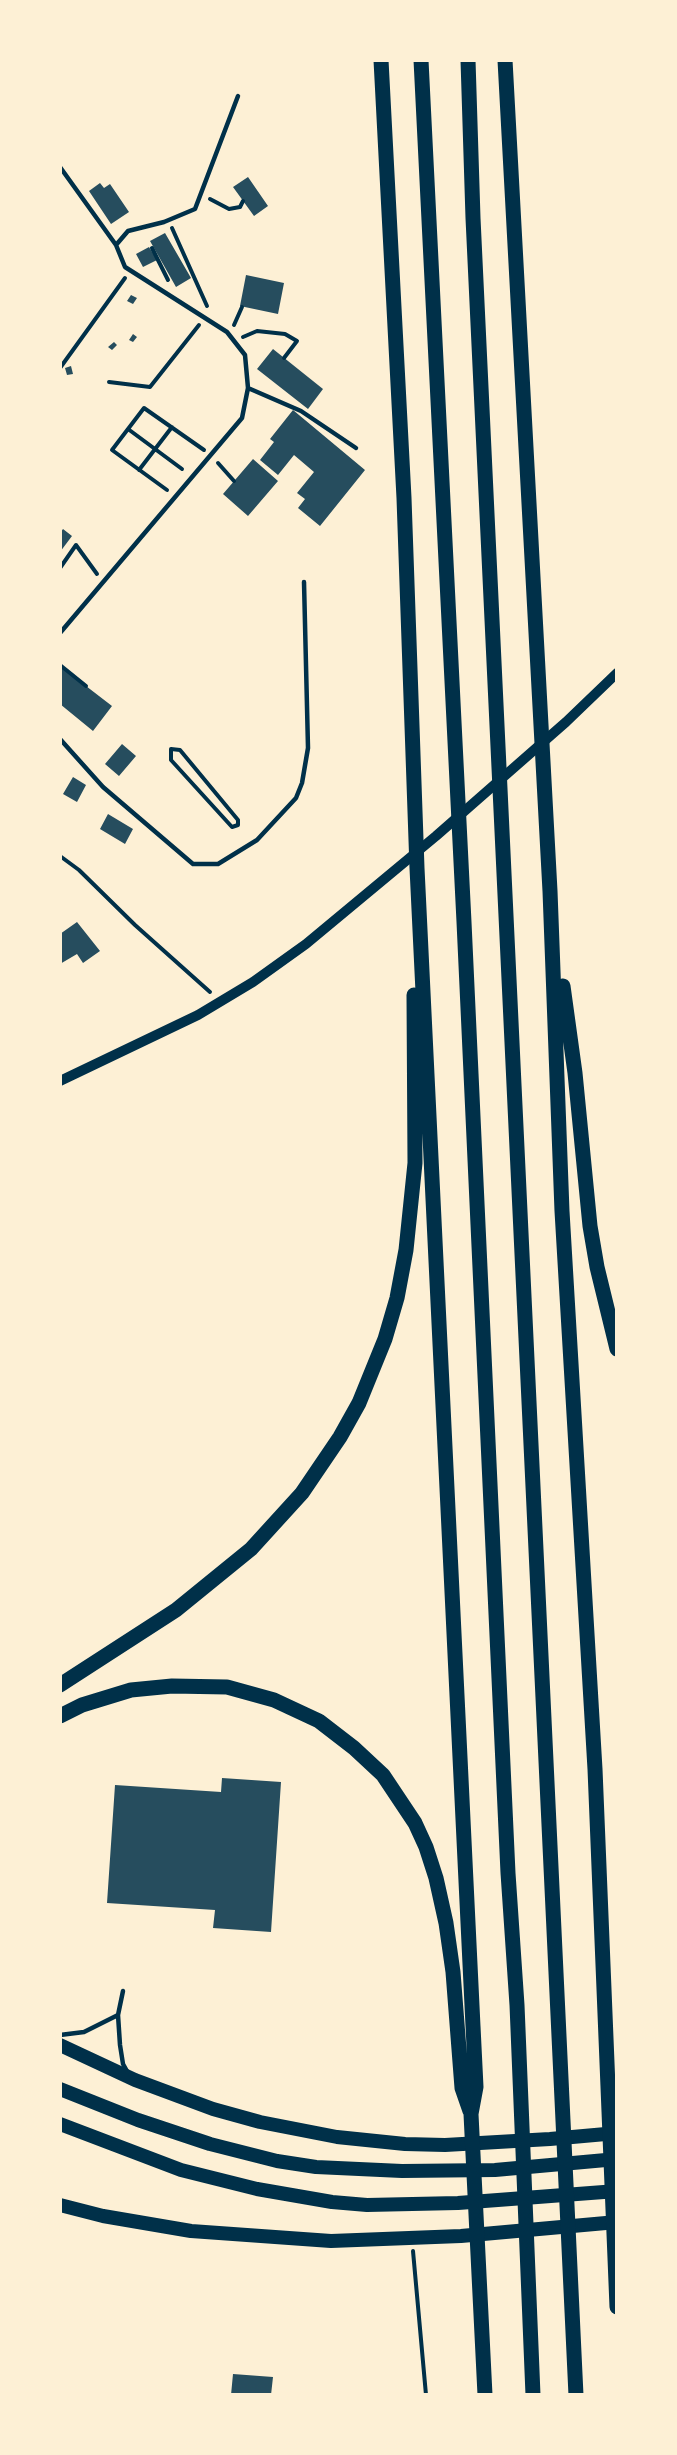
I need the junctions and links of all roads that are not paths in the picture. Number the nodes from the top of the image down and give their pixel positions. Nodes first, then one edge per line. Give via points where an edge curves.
1 (381, 60) edge
2 (421, 60) edge
3 (468, 60) edge
4 (505, 60) edge
5 (238, 96) dead end
6 (60, 167) edge
7 (116, 245) junction
8 (248, 388) junction
9 (356, 448) dead end
10 (304, 582) dead end
11 (60, 633) edge
12 (616, 675) edge
13 (60, 739) edge
14 (417, 868) junction
15 (550, 891) junction
16 (60, 1081) edge
17 (617, 1349) edge
18 (60, 1685) edge
19 (60, 1716) edge
20 (123, 1991) dead end
21 (118, 2015) junction
22 (60, 2035) edge
23 (60, 2045) edge
24 (135, 2080) junction
25 (60, 2089) edge
26 (471, 2114) junction
27 (60, 2124) edge
28 (617, 2133) edge
29 (617, 2159) edge
30 (617, 2191) edge
31 (60, 2205) edge
32 (617, 2222) edge
33 (617, 2307) edge
34 (485, 2395) edge
35 (533, 2395) edge
36 (576, 2395) edge

1 - 14 highway via 404,498
2 - 35 highway
3 - 36 highway
4 - 15 highway
5 - 7 lane via 195,209 128,231
6 - 7 lane
7 - 8 lane via 125,267 230,335 245,355
8 - 9 lane via 301,411
8 - 11 lane via 242,418
10 - 13 lane via 308,748 302,783 296,798 256,840 218,864 193,864 104,787
12 - 16 street via 348,911 253,982 163,1032
14 - 18 highway via 412,1208 397,1298 363,1394 302,1493 250,1550 176,1610
14 - 26 highway via 476,2087
15 - 17 highway via 575,1074 590,1226
15 - 33 highway via 562,1211 595,1769
19 - 26 highway via 131,1690 227,1687 274,1700 319,1721 383,1775 415,1823 436,1878 453,1972 462,2088
20 - 21 lane
21 - 22 lane via 84,2032
21 - 24 lane via 123,2064
23 - 24 highway
24 - 28 highway via 260,2122 374,2142 446,2145
25 - 29 highway via 210,2144 316,2167 402,2172 495,2170
26 - 34 highway
27 - 30 highway via 182,2170 332,2202 439,2204
31 - 32 highway via 169,2228 291,2240 461,2236

